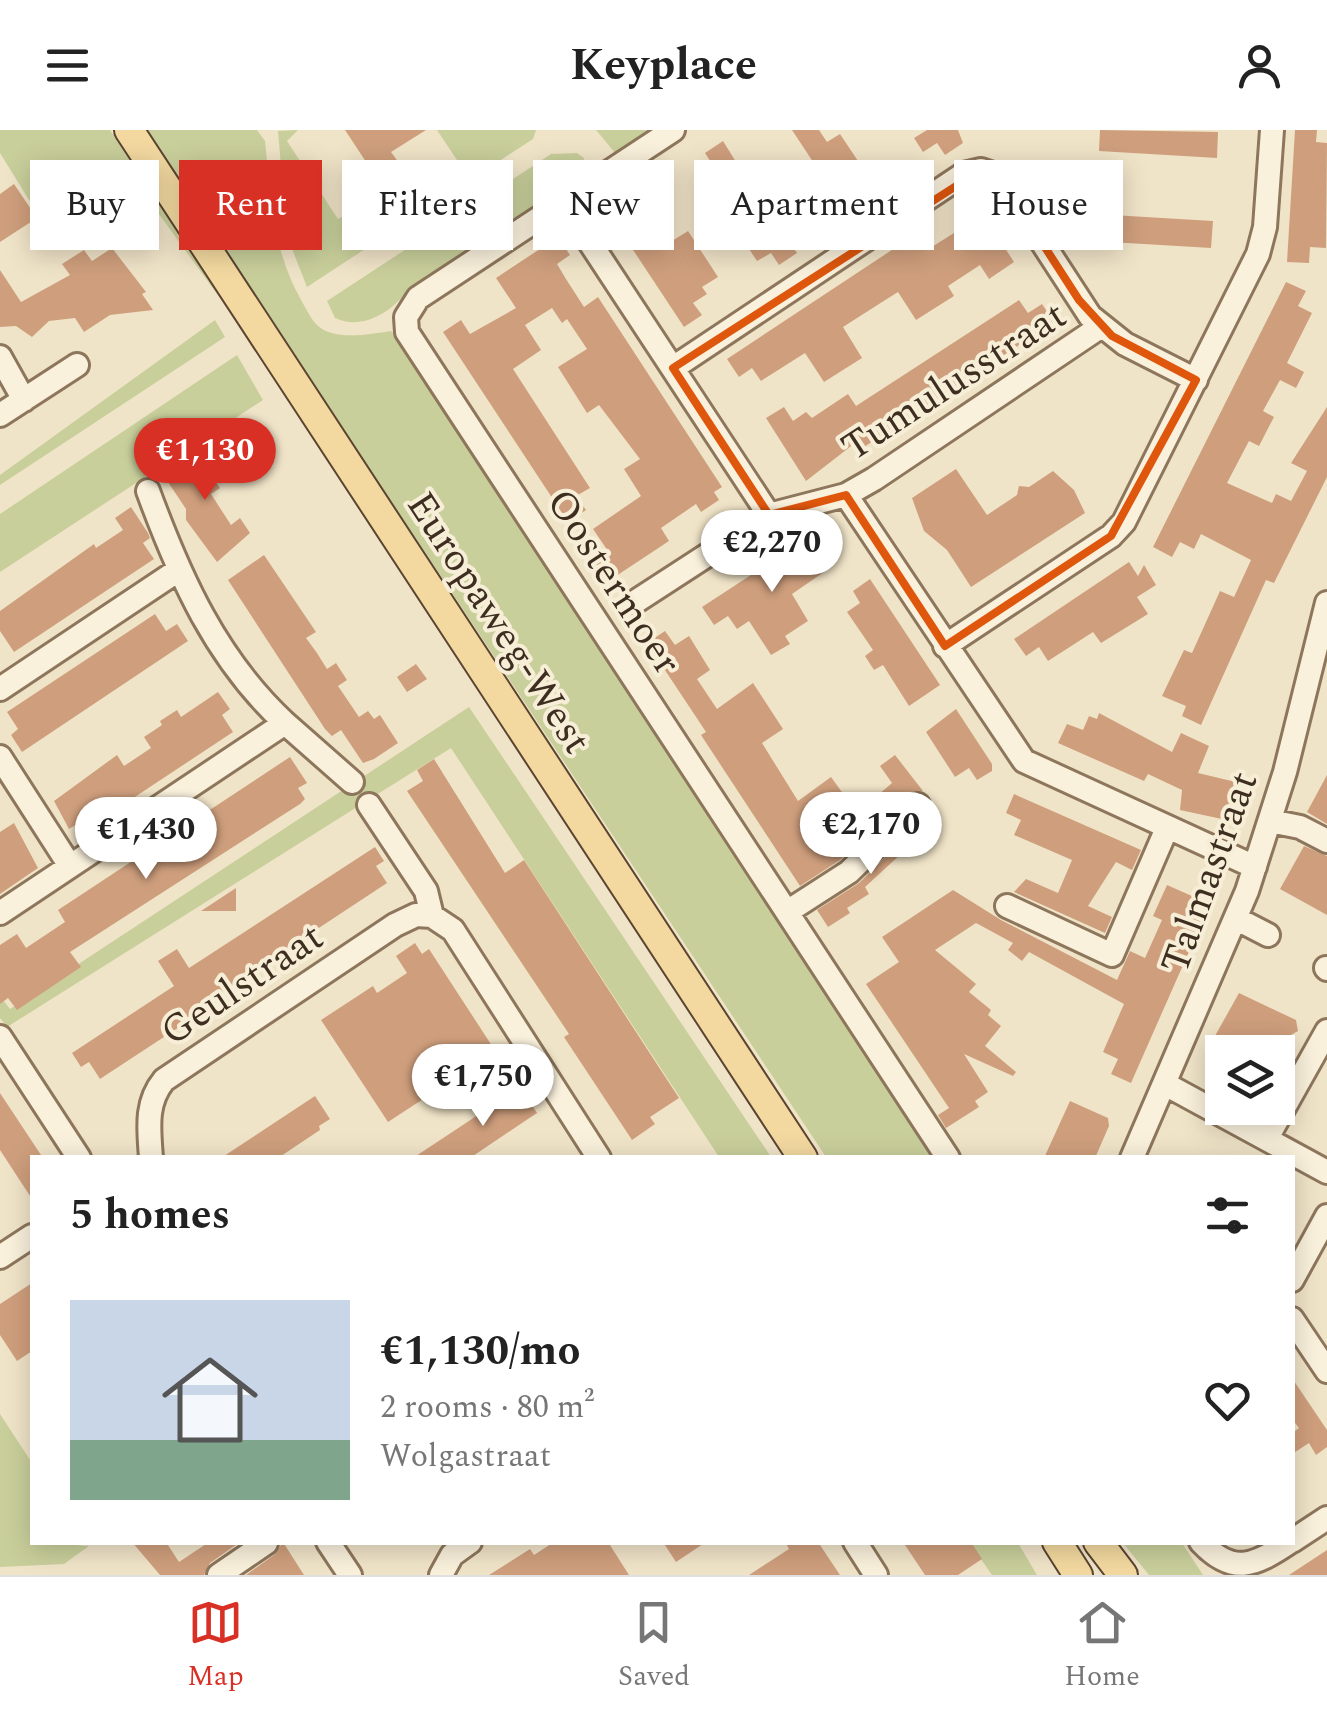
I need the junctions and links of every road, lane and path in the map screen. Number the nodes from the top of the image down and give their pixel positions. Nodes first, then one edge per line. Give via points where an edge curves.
1 (129, 130) edge
2 (673, 130) edge
3 (1272, 130) edge
4 (628, 160) edge
5 (533, 223) edge
6 (595, 250) edge
7 (1100, 327) junction
8 (0, 356) edge
9 (77, 365) dead end
10 (673, 368) junction
11 (1196, 380) junction
12 (24, 400) junction
13 (0, 415) edge
14 (148, 492) dead end
15 (846, 495) junction
16 (769, 515) junction
17 (177, 571) junction
18 (635, 602) dead end
19 (1327, 602) edge
20 (945, 646) junction
21 (0, 689) edge
22 (284, 724) junction
23 (0, 757) edge
24 (352, 782) dead end
25 (368, 805) dead end
26 (918, 805) dead end
27 (1270, 820) junction
28 (1167, 828) junction
29 (1327, 842) edge
30 (70, 866) junction
31 (1255, 867) junction
32 (1007, 906) dead end
33 (787, 912) junction
34 (0, 913) edge
35 (432, 916) junction
36 (1237, 919) junction
37 (1268, 936) dead end
38 (1327, 1031) edge
39 (0, 1037) edge
40 (1165, 1084) junction
41 (1267, 1138) junction
42 (77, 1155) edge
43 (152, 1155) edge
44 (597, 1155) edge
45 (801, 1155) edge
46 (946, 1155) edge
47 (1133, 1155) edge
48 (1327, 1172) edge
49 (1327, 1216) edge
50 (30, 1237) edge
51 (0, 1257) edge
52 (1295, 1275) edge
53 (1295, 1324) edge
54 (1327, 1372) edge
55 (1327, 1518) edge
56 (1295, 1539) edge
57 (263, 1545) edge
58 (330, 1545) edge
59 (466, 1545) edge
60 (857, 1545) edge
61 (1059, 1545) edge
62 (1100, 1545) edge
63 (1204, 1545) edge
64 (1286, 1545) edge
65 (219, 1575) edge
66 (350, 1575) edge
67 (441, 1575) edge
68 (876, 1575) edge
69 (1078, 1575) edge
70 (1123, 1575) edge

1 - 45 main road, Europaweg-West
2 - 4 street, Oostermoer
3 - 11 street via 1263,241
5 - 33 street, Oostermoer via 418,298 406,317 408,332
6 - 10 street
7 - 10 street via 999,176 981,170 964,174
7 - 11 street
7 - 15 street, Tumulusstraat
8 - 12 street
9 - 12 street
10 - 16 street
11 - 20 street via 1134,505 1111,536
12 - 13 street
14 - 17 street
15 - 16 street, Tumulusstraat
15 - 20 street
16 - 18 street, Tumulusstraat
17 - 21 street
17 - 22 street via 250,690
19 - 27 street, Talmastraat
20 - 28 street via 1024,761
22 - 24 street
22 - 30 street
23 - 30 street
25 - 35 street via 426,892
26 - 33 street via 849,872
27 - 29 street
27 - 31 street, Talmastraat
28 - 31 street
28 - 32 street via 1112,955
30 - 34 street
31 - 36 street, Talmastraat
33 - 46 street, Oostermoer
35 - 43 street, Geulstraat via 416,915 395,926 164,1080 153,1093
35 - 44 street via 454,930
36 - 37 street
36 - 40 street, Talmastraat
38 - 41 street
39 - 42 street
40 - 41 street
40 - 47 street, Talmastraat
41 - 48 street
49 - 52 street
50 - 51 street
53 - 54 street
55 - 56 street
57 - 65 street
58 - 66 street
59 - 67 street
60 - 68 street
61 - 69 main road
62 - 70 main road
63 - 64 street via 1221,1566 1236,1571

